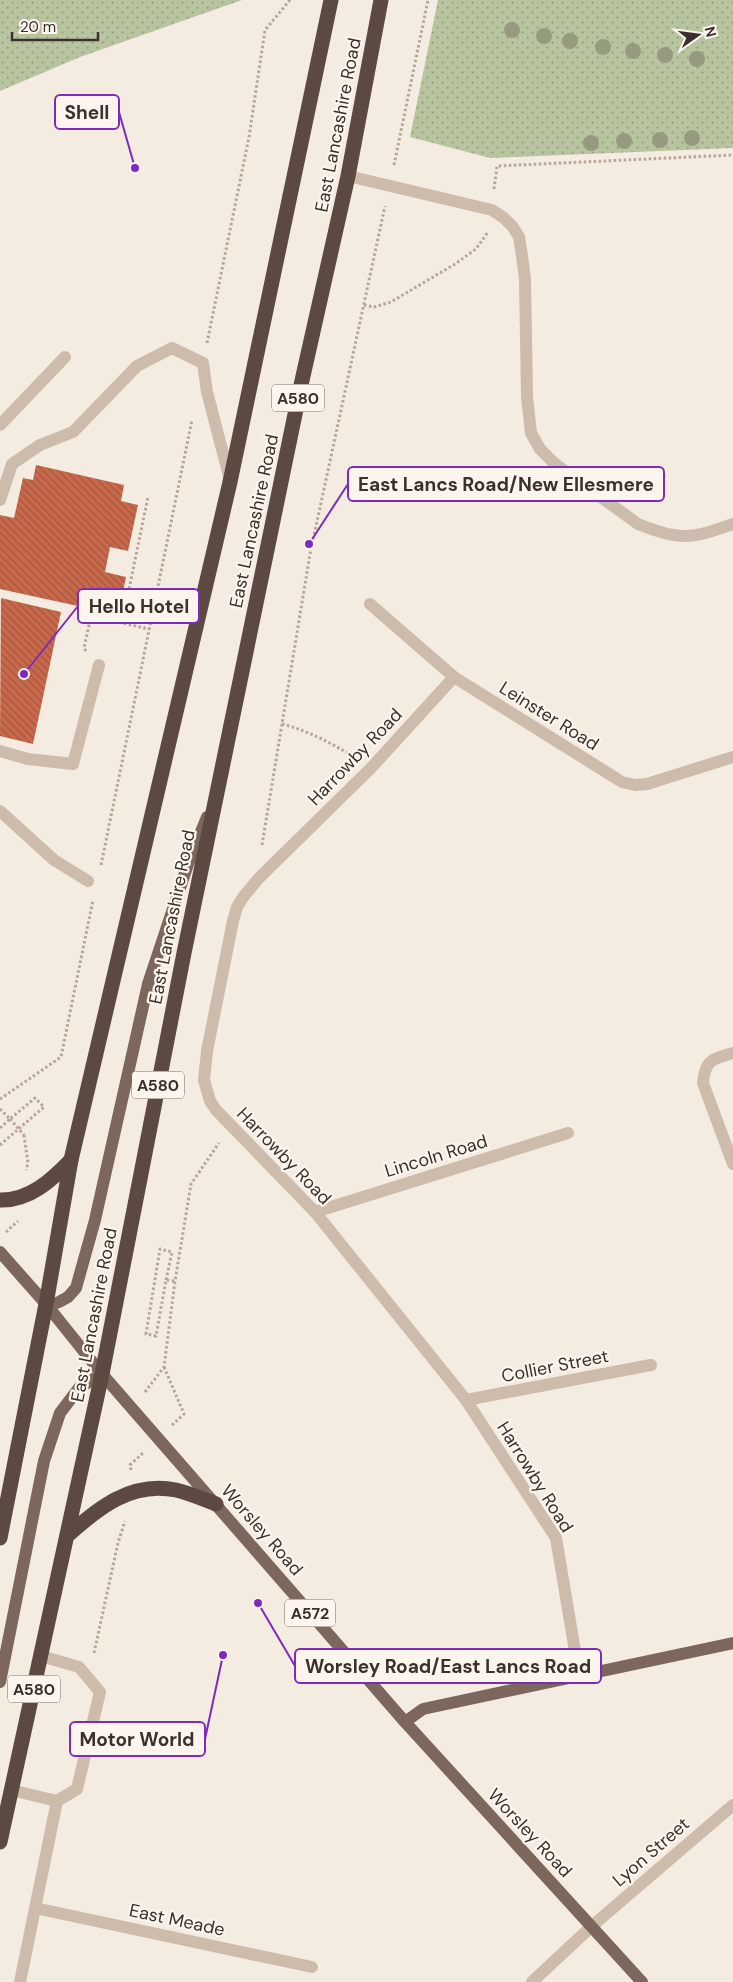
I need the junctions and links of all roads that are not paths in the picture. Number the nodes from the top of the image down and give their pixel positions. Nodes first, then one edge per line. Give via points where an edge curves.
1 (331, 0) edge
2 (381, 0) edge
3 (348, 176) junction
4 (65, 357) dead end
5 (0, 425) edge
6 (230, 482) junction
7 (0, 500) edge
8 (733, 524) edge
9 (370, 604) dead end
10 (99, 665) road end
11 (454, 677) junction
12 (0, 751) edge
13 (733, 757) edge
14 (216, 796) junction
15 (0, 811) edge
16 (93, 877) road end
17 (733, 1053) edge
18 (568, 1133) dead end
19 (71, 1160) junction
20 (733, 1164) edge
21 (0, 1200) edge
22 (315, 1212) junction
23 (0, 1252) edge
24 (46, 1304) junction
25 (651, 1365) dead end
26 (102, 1374) junction
27 (466, 1400) junction
28 (216, 1504) junction
29 (67, 1536) junction
30 (0, 1538) edge
31 (733, 1643) edge
32 (41, 1656) junction
33 (579, 1675) junction
34 (0, 1682) edge
35 (405, 1722) junction
36 (11, 1790) junction
37 (57, 1802) junction
38 (733, 1805) edge
39 (0, 1842) edge
40 (35, 1908) junction
41 (592, 1926) junction
42 (312, 1967) dead end
43 (20, 1982) edge
44 (532, 1982) edge
45 (642, 1982) edge

1 - 6 highway, East Lancashire Road / A580
2 - 3 highway, East Lancashire Road / A580
3 - 8 street via 492,210 504,218 519,237 525,279 528,415 531,433 540,449 554,463 638,524 670,536 686,538
3 - 14 highway, East Lancashire Road / A580
4 - 5 street
6 - 7 street via 207,392 203,363 172,348 137,366 73,432 40,445 12,464
6 - 19 highway, East Lancashire Road / A580
9 - 11 street, Leinster Road
10 - 12 street via 73,764
11 - 13 street, Leinster Road via 604,772 629,784 647,784
11 - 22 street, Harrowby Road via 371,768 259,878 244,896 233,921 204,1080 210,1101 231,1126
14 - 24 main road via 188,864 148,984 95,1220 76,1288 59,1302
14 - 26 highway, East Lancashire Road / A580
15 - 16 street via 54,860
17 - 20 street via 713,1059 704,1070 703,1083
18 - 22 street, Lincoln Road
19 - 21 highway via 44,1185 10,1200
19 - 24 highway, East Lancashire Road / A580
22 - 27 street, Harrowby Road
23 - 24 main road, Worsley Road / A572
24 - 26 main road, Worsley Road / A572
24 - 30 highway, East Lancashire Road / A580
25 - 27 street, Collier Street
26 - 28 main road, Worsley Road / A572
26 - 29 highway, East Lancashire Road / A580
26 - 34 main road via 79,1388 60,1413 44,1461
27 - 33 street, Harrowby Road via 556,1538
28 - 29 highway via 176,1490 142,1489 95,1511
28 - 35 main road, Worsley Road / A572
29 - 32 highway, East Lancashire Road / A580
31 - 33 main road
32 - 36 highway, East Lancashire Road / A580
32 - 37 street via 79,1667 100,1692 77,1789
33 - 35 main road via 423,1709
35 - 41 main road, Worsley Road / A572
36 - 37 street
36 - 39 highway, East Lancashire Road / A580
37 - 40 street
38 - 41 street, Lyon Street
40 - 42 street, East Meade
40 - 43 street
41 - 44 street, Lyon Street
41 - 45 main road, Worsley Road / A572

